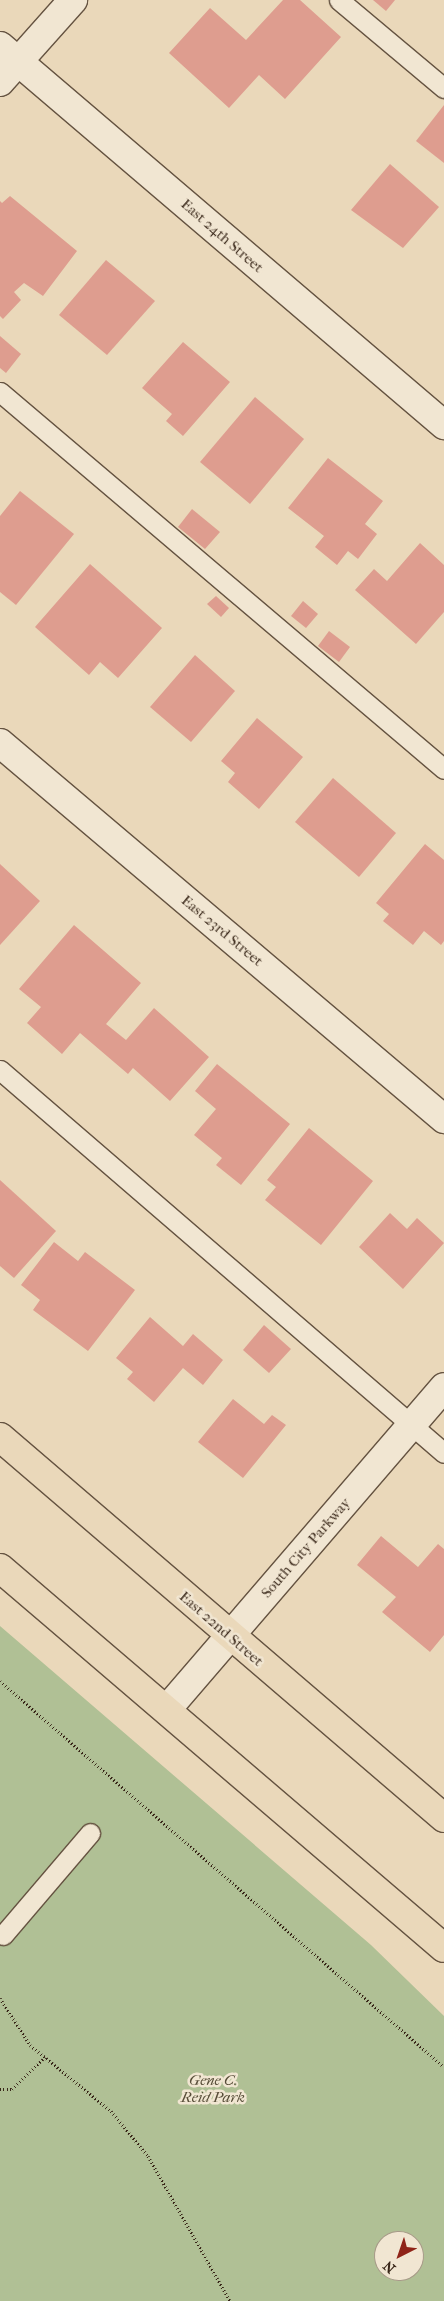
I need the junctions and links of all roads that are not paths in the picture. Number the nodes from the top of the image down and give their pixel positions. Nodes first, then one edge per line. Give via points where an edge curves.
1 (74, 0) edge
2 (339, 0) edge
3 (9, 54) edge
4 (0, 82) edge
5 (444, 88) edge
6 (0, 392) edge
7 (444, 426) edge
8 (0, 743) edge
9 (444, 769) edge
10 (0, 1070) edge
11 (444, 1119) edge
12 (444, 1387) edge
13 (412, 1426) junction
14 (0, 1437) edge
15 (444, 1453) edge
16 (0, 1568) edge
17 (230, 1637) junction
18 (168, 1708) junction
19 (444, 1818) edge
20 (90, 1833) dead end
21 (3, 1935) dead end
22 (444, 1948) edge

1 - 3 street
2 - 5 lane
3 - 4 street
3 - 7 street, East 24th Street
6 - 9 lane
8 - 11 street, East 23rd Street
10 - 13 lane
12 - 13 street, South City Parkway
13 - 15 lane
13 - 17 street, South City Parkway
14 - 17 main road, East 22nd Street
16 - 18 main road
17 - 18 street, South City Parkway
17 - 19 main road, East 22nd Street
18 - 22 main road
20 - 21 lane

